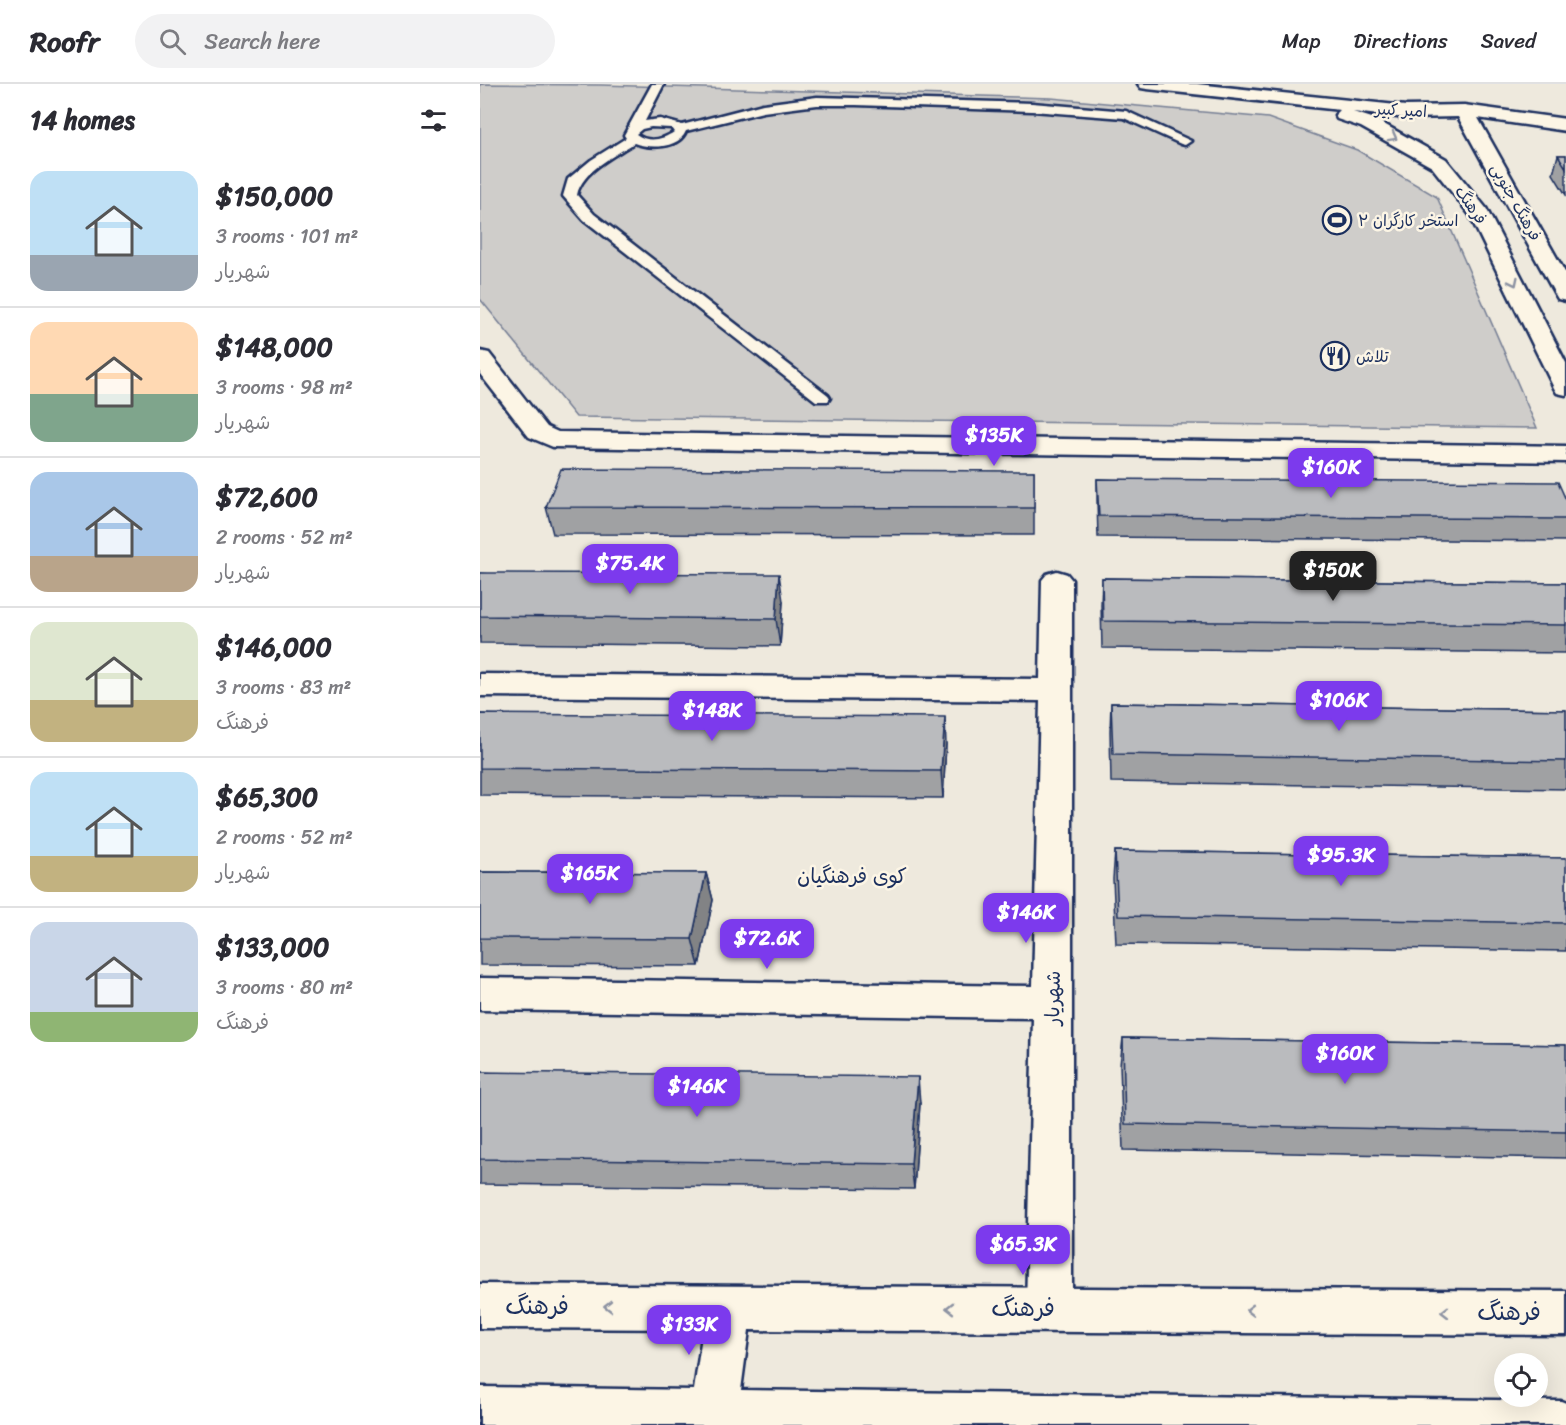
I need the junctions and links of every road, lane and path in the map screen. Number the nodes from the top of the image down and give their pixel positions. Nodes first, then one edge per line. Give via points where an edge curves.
1 (658, 84) edge
2 (1148, 84) edge
3 (1404, 93) dead end
4 (1300, 100) junction
5 (1464, 111) junction
6 (1566, 125) edge
7 (680, 129) junction
8 (633, 134) junction
9 (1185, 141) dead end
10 (1566, 294) edge
11 (480, 358) edge
12 (1566, 388) edge
13 (822, 398) dead end
14 (1566, 453) edge
15 (1057, 580) dead end
16 (480, 686) edge
17 (1056, 690) junction
18 (480, 994) edge
19 (1053, 1002) junction
20 (480, 1306) edge
21 (729, 1306) junction
22 (1049, 1308) junction
23 (1566, 1313) edge
24 (480, 1411) edge
25 (713, 1419) edge
26 (1561, 1425) edge

1 - 8 lane
2 - 4 street, امیر کبیر
3 - 5 street, امیر کبیر
4 - 5 street, امیر کبیر via 1406,112
4 -> 12 street, فرهنگ via 1368,123 1439,163 1479,212
5 - 6 street
5 - 10 street, فرهنگ جنوبی
7 - 8 lane via 660,123
7 - 8 lane via 667,141 645,143
7 - 9 lane via 763,108 856,101 1032,107 1126,115
8 - 13 lane via 573,182 570,196 590,218
11 - 14 street via 538,432 553,439
15 - 17 street, شهریار
16 - 17 street
17 - 19 street, شهریار
18 - 19 street
19 - 22 street, شهریار
21 -> 20 street, فرهنگ
22 -> 21 street, فرهنگ
21 - 25 street
23 -> 22 street, فرهنگ
24 - 25 street
25 - 26 street

